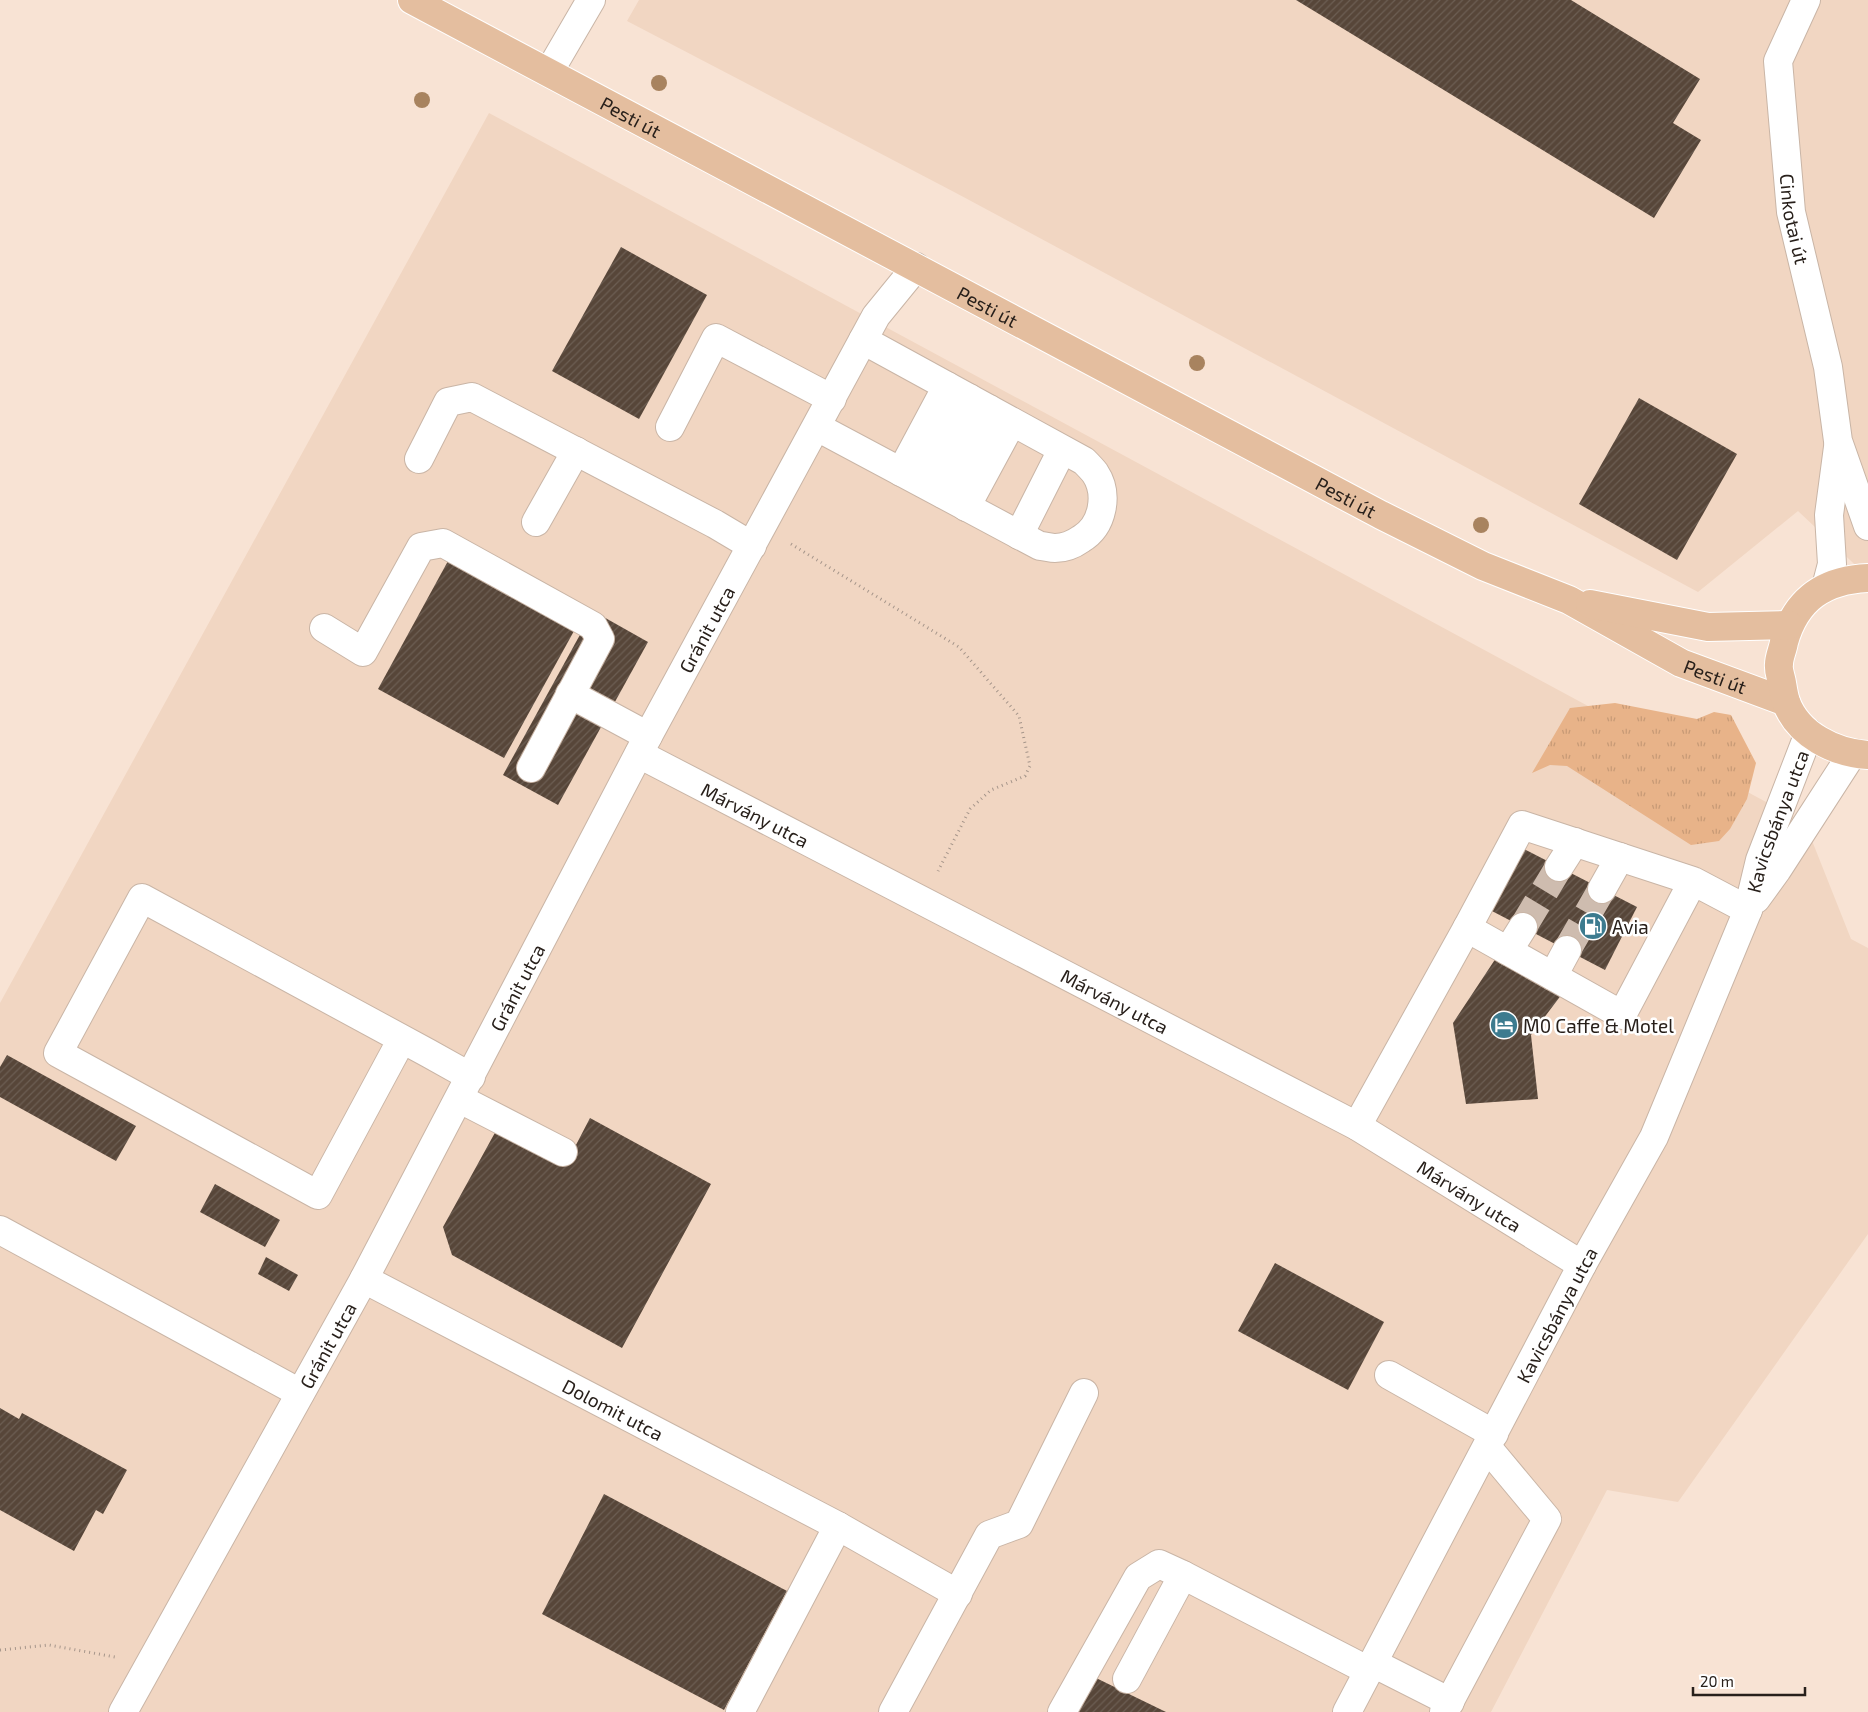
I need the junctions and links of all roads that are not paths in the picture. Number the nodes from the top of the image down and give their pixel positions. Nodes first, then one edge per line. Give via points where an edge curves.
1 (412, 0) edge
2 (591, 0) edge
3 (1806, 0) edge
4 (549, 72) junction
5 (916, 267) junction
6 (863, 340) junction
7 (968, 398) junction
8 (832, 399) junction
9 (1012, 422) junction
10 (670, 427) dead end
11 (817, 427) junction
12 (1838, 441) junction
13 (1062, 450) junction
14 (576, 451) junction
15 (419, 459) dead end
16 (922, 483) junction
17 (966, 507) junction
18 (536, 522) dead end
19 (1868, 526) edge
20 (1019, 535) junction
21 (758, 536) junction
22 (1868, 578) edge
23 (1826, 588) junction
24 (1569, 600) junction
25 (1789, 624) junction
26 (324, 628) dead end
27 (570, 694) junction
28 (1786, 702) junction
29 (1808, 733) junction
30 (643, 745) junction
31 (1860, 754) edge
32 (531, 768) dead end
33 (1574, 842) junction
34 (1620, 857) junction
35 (1559, 867) tunnel mouth
36 (1693, 881) junction
37 (1602, 889) tunnel mouth
38 (1748, 910) junction
39 (1523, 927) tunnel mouth
40 (1467, 928) junction
41 (1567, 950) tunnel mouth
42 (1508, 951) junction
43 (1553, 976) junction
44 (402, 1039) junction
45 (465, 1088) junction
46 (1357, 1126) junction
47 (563, 1152) dead end
48 (0, 1230) edge
49 (1582, 1265) junction
50 (364, 1279) junction
51 (1389, 1375) dead end
52 (300, 1393) junction
53 (1084, 1393) dead end
54 (1490, 1440) junction
55 (838, 1526) junction
56 (1184, 1575) junction
57 (958, 1594) junction
58 (1371, 1667) junction
59 (1127, 1678) dead end
60 (1447, 1707) edge
61 (123, 1712) edge
62 (740, 1712) edge
63 (893, 1712) edge
64 (1062, 1712) edge
65 (1347, 1712) edge

1 - 4 main road, Pesti út
2 - 4 street
3 - 12 street, Cinkotai út via 1778,61 1791,212 1828,367
4 - 5 main road, Pesti út
5 - 6 street, Gránit utca via 876,316
5 - 24 main road, Pesti út via 1381,515 1483,566
6 - 7 street
6 - 8 street, Gránit utca
7 - 9 street
7 - 16 street
7 - 16 street
8 - 10 street via 716,338
8 - 11 street, Gránit utca
9 - 13 street
9 - 17 street
11 - 16 street
11 - 21 street, Gránit utca
12 - 19 street, Cinkotai út
12 - 23 street, Cinkotai út via 1829,516 1832,564
13 - 20 street
13 - 20 street via 1084,461 1096,474 1103,506 1098,522 1087,536 1056,548 1040,546
14 - 15 street via 472,397 448,402
14 - 18 street
14 - 21 street
16 - 17 street
17 - 20 street
21 - 30 street, Gránit utca
22 - 23 main road via 1851,579
23 - 25 main road via 1811,597
24 - 25 main road, Pesti út via 1708,627
24 - 28 main road, Pesti út via 1680,664
25 - 28 main road via 1778,664
26 - 27 street via 363,652 421,547 443,543 593,626 600,639
27 - 30 street, Márvány utca
27 - 32 street
28 - 29 main road
29 - 31 main road via 1829,746
29 - 38 street, Kavicsbánya utca via 1760,860
30 - 45 street, Gránit utca
30 - 46 street, Márvány utca via 923,902
31 - 38 street, Kavicsbánya utca
33 - 34 street
33 - 35 street
33 - 40 street via 1522,825
34 - 36 street
34 - 37 street
36 - 38 street
36 - 43 street via 1622,1015
38 - 49 street, Kavicsbánya utca via 1654,1137
39 - 42 street
40 - 42 street
40 - 46 street
41 - 43 street
42 - 43 street
44 - 44 street via 142,898 58,1053 318,1194
44 - 45 street
45 - 47 street
45 - 50 street, Gránit utca
46 - 49 street, Márvány utca
48 - 52 street
49 - 54 street, Kavicsbánya utca
50 - 52 street, Gránit utca
50 - 55 street, Dolomit utca
51 - 54 street
52 - 61 street, Gránit utca
53 - 57 street via 1019,1524 989,1535
54 - 58 street, Kavicsbánya utca
54 - 60 street via 1546,1520
55 - 57 street, Dolomit utca
55 - 62 street
56 - 58 street
56 - 59 street
56 - 64 street via 1159,1564 1138,1577
57 - 63 street
58 - 60 street
58 - 65 street, Kavicsbánya utca

